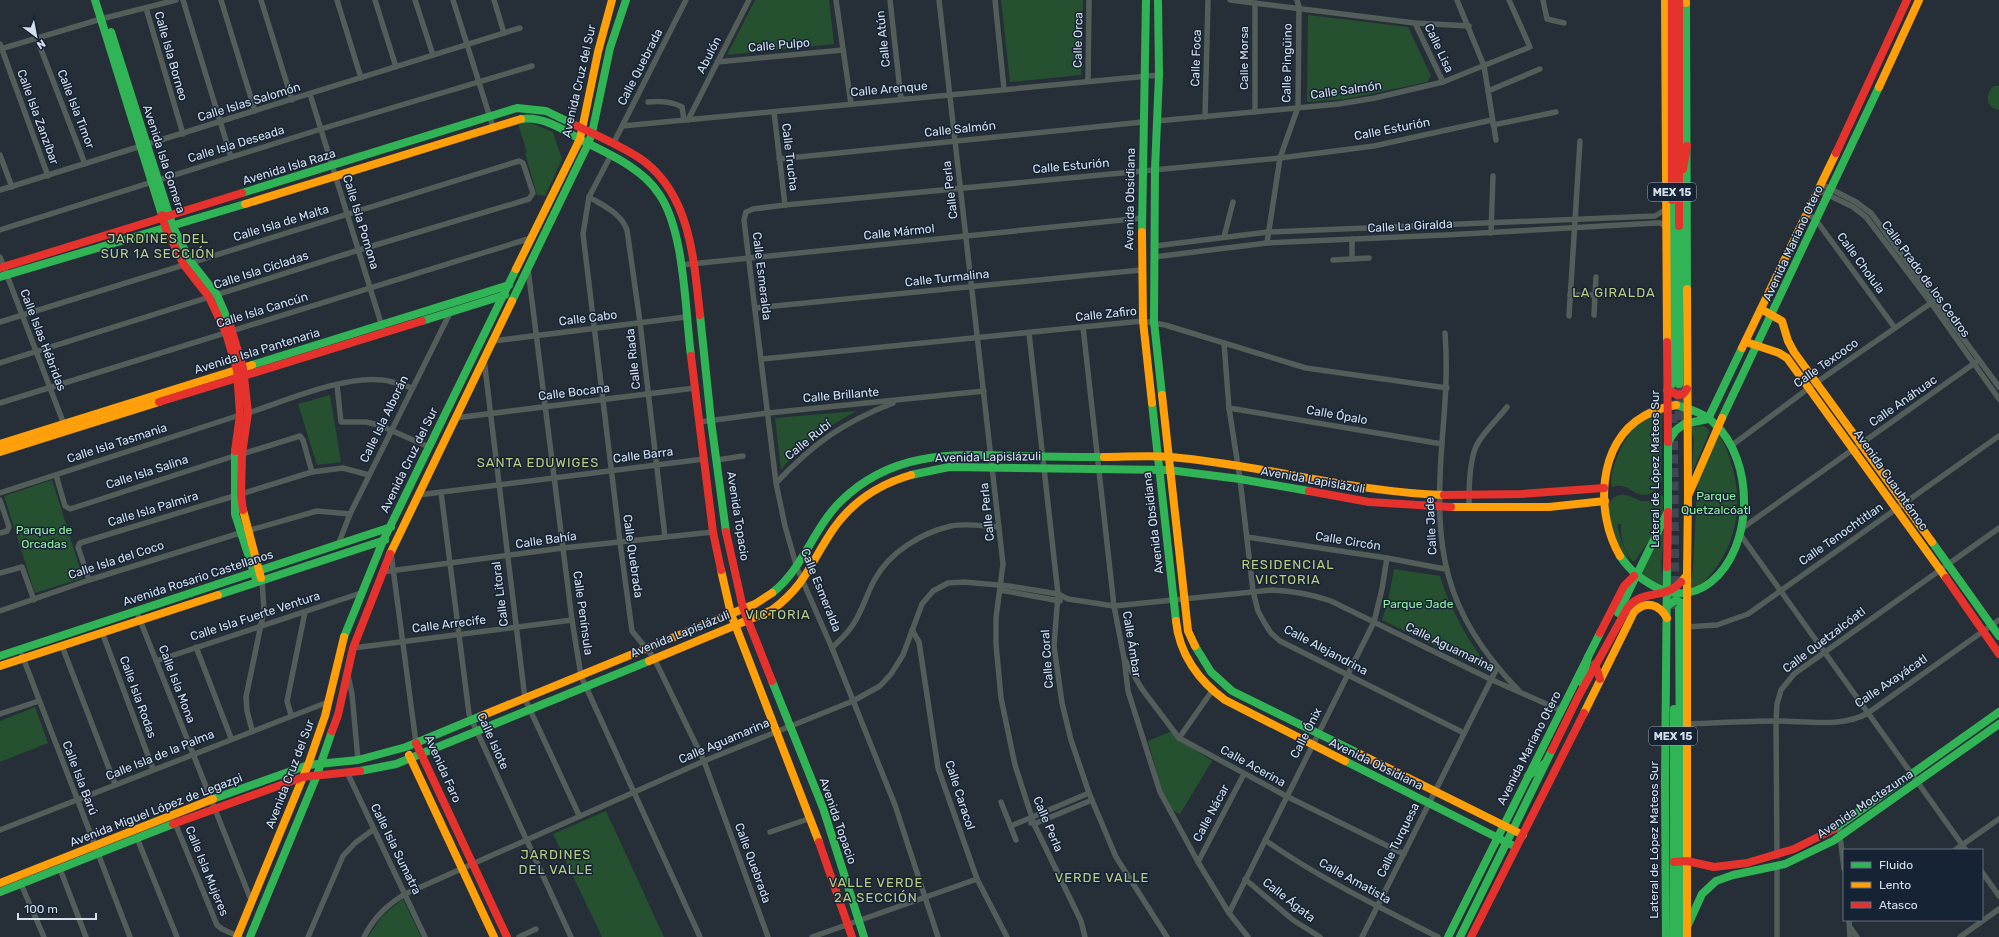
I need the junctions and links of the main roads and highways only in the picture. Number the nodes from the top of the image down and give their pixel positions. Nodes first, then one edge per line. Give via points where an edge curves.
1 (95, 0) edge
2 (612, 0) edge
3 (626, 0) edge
4 (1146, 0) edge
5 (1158, 0) edge
6 (1665, 0) edge
7 (1672, 0) edge
8 (1907, 0) edge
9 (1919, 0) edge
10 (1684, 1) edge
11 (1666, 63) junction
12 (1672, 98) junction
13 (583, 129) junction
14 (592, 133) junction
15 (580, 139) junction
16 (588, 144) junction
17 (1687, 146) junction
18 (1679, 190) junction
19 (166, 217) junction
20 (170, 228) junction
21 (3, 272) edge
22 (522, 281) junction
23 (508, 286) junction
24 (517, 292) junction
25 (503, 295) junction
26 (450, 308) junction
27 (1761, 309) junction
28 (1772, 314) junction
29 (1746, 342) junction
30 (1757, 347) junction
31 (241, 372) junction
32 (1673, 386) junction
33 (1687, 389) junction
34 (1667, 406) junction
35 (1687, 408) junction
36 (1708, 419) junction
37 (1687, 422) junction
38 (1718, 426) junction
39 (65, 427) junction
40 (1668, 442) junction
41 (0, 444) edge
42 (0, 452) edge
43 (1157, 457) junction
44 (1168, 457) junction
45 (1158, 470) junction
46 (1170, 470) junction
47 (1600, 488) junction
48 (1688, 496) junction
49 (1601, 502) junction
50 (1668, 511) junction
51 (404, 523) junction
52 (389, 528) junction
53 (398, 536) junction
54 (383, 541) junction
55 (256, 572) junction
56 (1636, 574) junction
57 (1687, 574) junction
58 (259, 581) junction
59 (1666, 593) junction
60 (1686, 594) junction
61 (1628, 607) junction
62 (1677, 607) junction
63 (743, 608) junction
64 (731, 614) junction
65 (1667, 619) junction
66 (747, 620) junction
67 (736, 625) junction
68 (1614, 629) junction
69 (1624, 630) junction
70 (1999, 636) edge
71 (1999, 654) edge
72 (0, 656) edge
73 (1588, 657) junction
74 (1595, 664) junction
75 (0, 666) edge
76 (1600, 679) junction
77 (1578, 697) junction
78 (1999, 712) edge
79 (1999, 724) edge
80 (416, 743) junction
81 (406, 747) junction
82 (422, 754) junction
83 (411, 758) junction
84 (321, 763) junction
85 (1546, 764) junction
86 (308, 765) junction
87 (317, 775) junction
88 (1528, 776) junction
89 (303, 777) junction
90 (213, 804) junction
91 (1504, 825) junction
92 (1513, 830) junction
93 (1523, 835) junction
94 (1498, 838) junction
95 (1507, 842) junction
96 (1516, 847) junction
97 (97, 850) junction
98 (1677, 862) junction
99 (0, 883) edge
100 (0, 892) edge
101 (1687, 927) junction
102 (238, 937) edge
103 (250, 937) edge
104 (494, 937) edge
105 (507, 937) edge
106 (852, 937) edge
107 (864, 937) edge
108 (1448, 937) edge
109 (1460, 937) edge
110 (1471, 937) edge
111 (1666, 937) edge
112 (1674, 937) edge
113 (1681, 937) edge
114 (1687, 937) edge

1 - 19 main road, Avenida Isla Gomera via 101,19 110,31
2 - 13 main road, Avenida Cruz del Sur via 590,86
3 - 14 main road, Avenida Cruz del Sur via 610,48
4 - 43 main road, Avenida Obsidiana via 1141,270 1143,321
5 - 44 main road, Avenida Obsidiana via 1154,322
6 - 11 main road, Lateral de López Mateos Sur
7 - 12 main road, MEX 15
8 - 27 main road, Avenida Mariano Otero
9 - 28 main road, Avenida Mariano Otero
10 - 17 main road, Lateral de López Mateos Sur
10 - 18 main road, MEX 15
11 - 12 main road
11 - 32 main road, Lateral de López Mateos Sur via 1666,227
12 - 32 main road, MEX 15
13 - 14 main road, Avenida Topacio
13 - 15 main road, Avenida Cruz del Sur
13 - 19 main road, Avenida Isla Raza via 549,112 517,108
14 - 16 main road, Avenida Cruz del Sur
14 - 63 main road, Avenida Topacio via 645,162 668,185 681,210 694,264 726,530
15 - 16 main road, Avenida Topacio
15 - 20 main road, Avenida Isla Raza via 545,121 519,119
15 - 23 main road, Avenida Cruz del Sur
16 - 22 main road, Avenida Cruz del Sur
16 - 64 main road, Avenida Topacio via 611,155 643,176 659,192 675,230 713,532
17 - 18 main road
17 - 33 main road, Lateral de López Mateos Sur
18 - 32 main road, MEX 15
19 - 20 main road, Avenida Isla Gomera
19 - 21 main road, Avenida Isla Raza
20 - 21 main road, Avenida Isla Raza
20 - 31 main road, Avenida Isla Gomera via 188,264 213,296 229,332
22 - 23 main road, Avenida Isla Pantenaria
22 - 24 main road, Avenida Cruz del Sur
23 - 25 main road, Avenida Cruz del Sur
23 - 26 main road, Avenida Isla Pantenaria
24 - 25 main road, Avenida Isla Pantenaria
24 - 51 main road, Avenida Cruz del Sur
25 - 26 main road, Avenida Isla Pantenaria
25 - 52 main road, Avenida Cruz del Sur
26 - 31 main road, Avenida Isla Pantenaria via 384,333
26 - 31 main road, Avenida Isla Pantenaria via 381,324
27 - 28 main road, Avenida Cuauhtémoc
27 - 29 main road, Avenida Mariano Otero
28 - 30 main road, Avenida Mariano Otero
28 - 70 main road, Avenida Cuauhtémoc via 1782,321 1790,347 1862,443
29 - 30 main road, Avenida Cuauhtémoc
29 - 36 main road, Avenida Mariano Otero
30 - 38 main road, Avenida Mariano Otero
30 - 71 main road, Avenida Cuauhtémoc via 1784,355
31 - 39 main road, Avenida Isla Pantenaria
31 - 55 main road, Avenida Isla Gomera via 244,414 238,455 237,495 239,514
32 - 33 main road via 1674,396
32 - 34 main road, Lateral de López Mateos Sur
33 - 35 main road, Lateral de López Mateos Sur
34 - 35 main road
34 - 40 main road, Lateral de López Mateos Sur
34 - 47 main road via 1638,419 1619,439
35 - 36 main road
35 - 37 main road, Lateral de López Mateos Sur
36 - 37 main road
36 - 38 main road
37 - 40 main road via 1676,430
37 - 48 main road, Lateral de López Mateos Sur
38 - 48 main road, Avenida Mariano Otero
38 - 60 main road via 1731,446 1738,466 1744,505 1741,532 1729,562 1713,582 1700,590
39 - 41 main road, Avenida Isla Pantenaria
39 - 42 main road, Avenida Isla Pantenaria
40 - 50 main road, Lateral de López Mateos Sur
43 - 44 main road, Avenida Lapislázuli
43 - 45 main road, Avenida Obsidiana
43 - 63 main road, Avenida Lapislázuli via 926,457 896,465 875,475 833,509 787,582 772,594
44 - 46 main road, Avenida Obsidiana
44 - 47 main road, Avenida Lapislázuli via 1238,465 1372,488 1440,495 1522,494
45 - 46 main road, Avenida Lapislázuli
45 - 66 main road, Avenida Lapislázuli via 937,468 899,478 880,487 846,512 795,593 772,610
45 - 94 main road, Avenida Obsidiana via 1177,634 1191,666 1212,692 1238,708
46 - 49 main road, Avenida Lapislázuli via 1240,479 1369,502 1439,508 1549,507
46 - 91 main road, Avenida Obsidiana via 1188,631 1210,672 1244,697
47 - 49 main road
48 - 57 main road, Lateral de López Mateos Sur
49 - 56 main road via 1613,543 1626,564
50 - 56 main road, Avenida Mariano Otero
50 - 59 main road, Lateral de López Mateos Sur
51 - 52 main road, Avenida Rosario Castellanos
51 - 53 main road, Avenida Cruz del Sur
52 - 54 main road, Avenida Cruz del Sur
52 - 55 main road, Avenida Rosario Castellanos
53 - 54 main road, Avenida Rosario Castellanos
53 - 84 main road, Avenida Cruz del Sur via 353,648 338,715
54 - 58 main road, Avenida Rosario Castellanos
54 - 86 main road, Avenida Cruz del Sur via 342,643 328,702
55 - 58 main road, Avenida Isla Gomera
55 - 72 main road, Avenida Rosario Castellanos
56 - 59 main road
56 - 68 main road, Avenida Mariano Otero via 1617,616
56 - 73 main road, Avenida Mariano Otero via 1624,586
57 - 59 main road via 1677,586
57 - 60 main road, Lateral de López Mateos Sur
58 - 75 main road, Avenida Rosario Castellanos
59 - 60 main road, Avenida Mariano Otero
59 - 61 main road, Avenida Mariano Otero via 1638,596
59 - 62 main road, Lateral de López Mateos Sur
60 - 62 main road, Lateral de López Mateos Sur
61 - 68 main road, Avenida Mariano Otero
61 - 69 main road
62 - 65 main road, Lateral de López Mateos Sur
62 - 98 main road, MEX 15
62 - 98 main road, Lateral de López Mateos Sur via 1686,627 1687,724
63 - 64 main road, Avenida Lapislázuli
63 - 66 main road, Avenida Topacio
64 - 67 main road, Avenida Topacio
64 - 80 main road, Avenida Lapislázuli
65 - 69 main road via 1660,607 1645,604 1636,608
65 - 98 main road, Lateral de López Mateos Sur
66 - 67 main road, Avenida Lapislázuli
66 - 107 main road, Avenida Topacio via 822,808
67 - 82 main road, Avenida Lapislázuli
67 - 106 main road, Avenida Topacio via 811,818
68 - 74 main road, Avenida Mariano Otero
69 - 76 main road
73 - 77 main road
73 - 88 main road, Avenida Mariano Otero
74 - 76 main road
74 - 77 main road, Avenida Mariano Otero
76 - 93 main road
77 - 85 main road, Avenida Mariano Otero
78 - 98 main road, Avenida Moctezuma via 1839,827 1810,843 1777,856 1715,867
79 - 101 main road, Avenida Moctezuma via 1841,837 1815,852 1777,867 1718,879 1709,885 1702,895
80 - 81 main road, Avenida Lapislázuli
80 - 82 main road, Avenida Faro
81 - 83 main road, Avenida Faro
81 - 84 main road, Avenida Lapislázuli via 358,760
82 - 83 main road, Avenida Lapislázuli
82 - 105 main road, Avenida Faro
83 - 87 main road, Avenida Lapislázuli via 381,769
83 - 104 main road, Avenida Faro
84 - 86 main road, Avenida Miguel López de Legazpi
84 - 87 main road, Avenida Cruz del Sur
85 - 88 main road
85 - 92 main road, Avenida Mariano Otero
86 - 89 main road, Avenida Cruz del Sur
86 - 90 main road, Avenida Miguel López de Legazpi
87 - 89 main road, Avenida Miguel López de Legazpi
87 - 103 main road, Avenida Cruz del Sur
88 - 91 main road, Avenida Mariano Otero
89 - 90 main road, Avenida Miguel López de Legazpi
89 - 102 main road, Avenida Cruz del Sur
90 - 97 main road, Avenida Miguel López de Legazpi
90 - 97 main road, Avenida Miguel López de Legazpi via 176,823
91 - 92 main road, Avenida Obsidiana
91 - 94 main road, Avenida Mariano Otero
92 - 93 main road, Avenida Obsidiana
92 - 95 main road, Avenida Mariano Otero
93 - 96 main road
94 - 95 main road, Avenida Obsidiana
94 - 108 main road, Avenida Mariano Otero
95 - 96 main road, Avenida Obsidiana
95 - 109 main road, Avenida Mariano Otero
96 - 110 main road
97 - 99 main road, Avenida Miguel López de Legazpi
97 - 100 main road, Avenida Miguel López de Legazpi
98 - 101 main road, Lateral de López Mateos Sur
98 - 111 main road, Lateral de López Mateos Sur
98 - 112 main road, MEX 15
98 - 113 main road, MEX 15
101 - 114 main road, Lateral de López Mateos Sur

